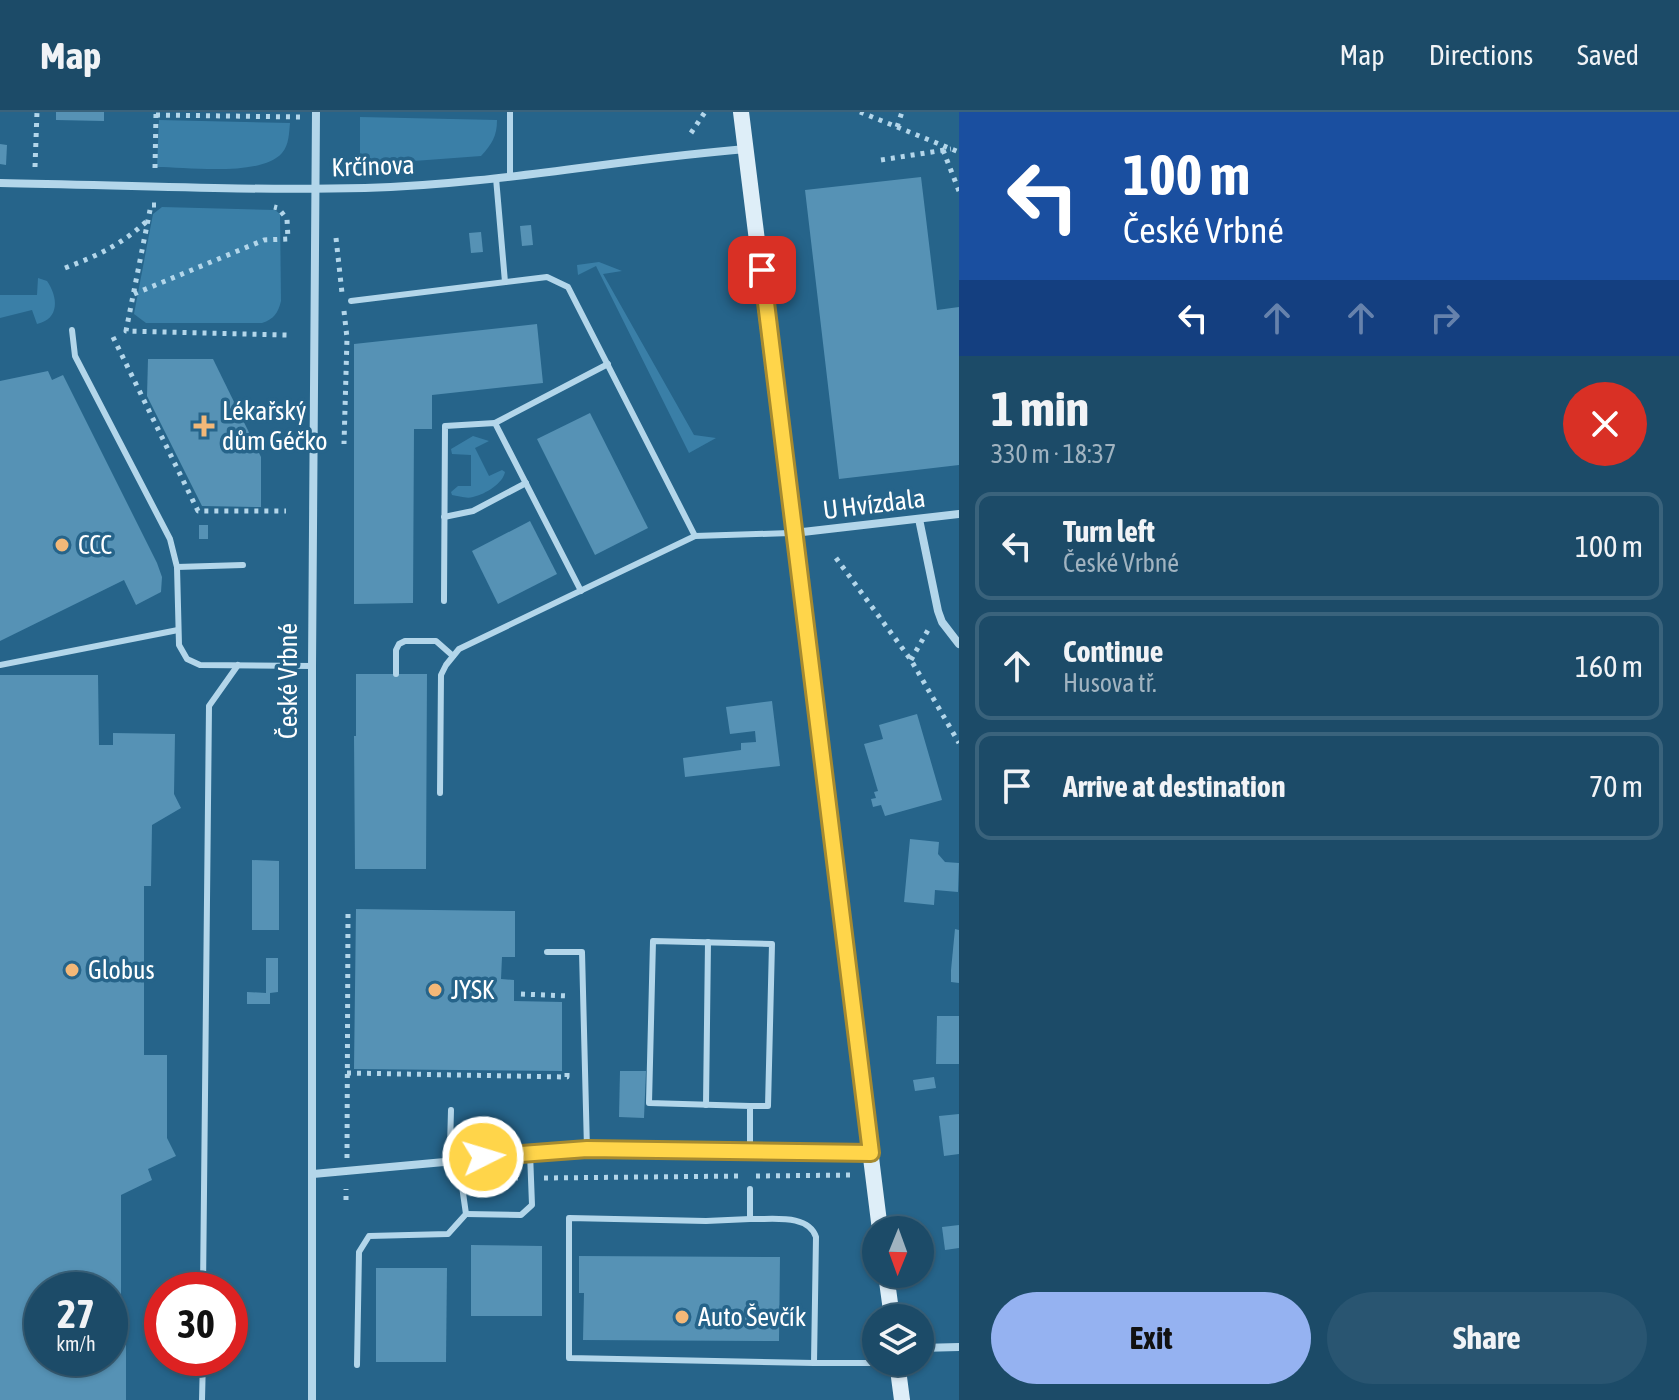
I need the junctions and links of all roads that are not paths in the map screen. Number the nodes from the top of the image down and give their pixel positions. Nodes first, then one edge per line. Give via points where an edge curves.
1 (316, 112) edge
2 (510, 112) edge
3 (741, 112) edge
4 (746, 149) junction
5 (510, 176) junction
6 (496, 178) junction
7 (0, 183) edge
8 (313, 188) junction
9 (505, 282) junction
10 (351, 301) dead end
11 (72, 330) dead end
12 (608, 364) junction
13 (495, 423) junction
14 (526, 483) junction
15 (959, 514) edge
16 (444, 517) junction
17 (919, 519) junction
18 (794, 533) junction
19 (695, 536) junction
20 (243, 565) dead end
21 (177, 567) junction
22 (581, 591) junction
23 (444, 601) dead end
24 (178, 630) junction
25 (959, 644) edge
26 (453, 656) junction
27 (0, 665) edge
28 (238, 665) junction
29 (312, 666) junction
30 (396, 674) dead end
31 (440, 793) dead end
32 (708, 942) junction
33 (547, 952) dead end
34 (706, 1105) junction
35 (750, 1106) junction
36 (451, 1110) dead end
37 (587, 1149) junction
38 (750, 1152) junction
39 (530, 1153) junction
40 (871, 1153) junction
41 (455, 1160) junction
42 (313, 1174) junction
43 (750, 1189) dead end
44 (466, 1214) junction
45 (878, 1216) edge
46 (750, 1219) junction
47 (203, 1272) edge
48 (959, 1347) edge
49 (934, 1348) edge
50 (814, 1363) junction
51 (862, 1363) edge
52 (357, 1365) dead end
53 (203, 1376) edge
54 (899, 1376) edge
55 (202, 1400) edge
56 (312, 1400) edge
57 (902, 1400) edge

1 - 8 street, České Vrbné
2 - 5 lane
3 - 4 street
4 - 5 street, Krčínova
4 - 18 street
5 - 6 street, Krčínova
6 - 8 street, Krčínova
6 - 9 lane
7 - 8 street, Krčínova
8 - 29 street, České Vrbné
9 - 10 lane
9 - 12 lane via 547,277 568,287
11 - 21 lane via 75,356 170,539
12 - 13 lane
12 - 19 lane
13 - 14 lane
13 - 16 lane via 445,426
14 - 16 lane via 473,511
14 - 22 lane
15 - 17 street, U Hvízdala
16 - 23 lane
17 - 18 street, U Hvízdala
17 - 25 street via 938,611
18 - 19 lane
18 - 40 street
19 - 22 lane
20 - 21 lane
21 - 24 lane
22 - 26 lane
24 - 27 lane
24 - 28 lane via 187,659 200,665
26 - 30 lane via 436,641 405,641 396,650
26 - 31 lane via 441,675
28 - 29 lane
28 - 47 lane via 209,706
29 - 42 street, České Vrbné
32 - 34 lane
32 - 34 lane via 653,941 649,1103
32 - 35 lane via 772,944 768,1106
33 - 37 lane via 582,952
34 - 35 lane
35 - 38 lane
36 - 41 lane
37 - 38 street
37 - 39 street
38 - 40 street
39 - 41 street
39 - 44 lane via 532,1205 521,1215
40 - 45 street
41 - 42 street
41 - 44 lane
42 - 56 street, České Vrbné
43 - 46 lane
44 - 52 lane via 448,1234 369,1236 359,1252
46 - 50 lane via 805,1222 813,1228
46 - 50 lane via 569,1218 569,1358
48 - 49 street
50 - 51 lane
53 - 55 lane
54 - 57 street

